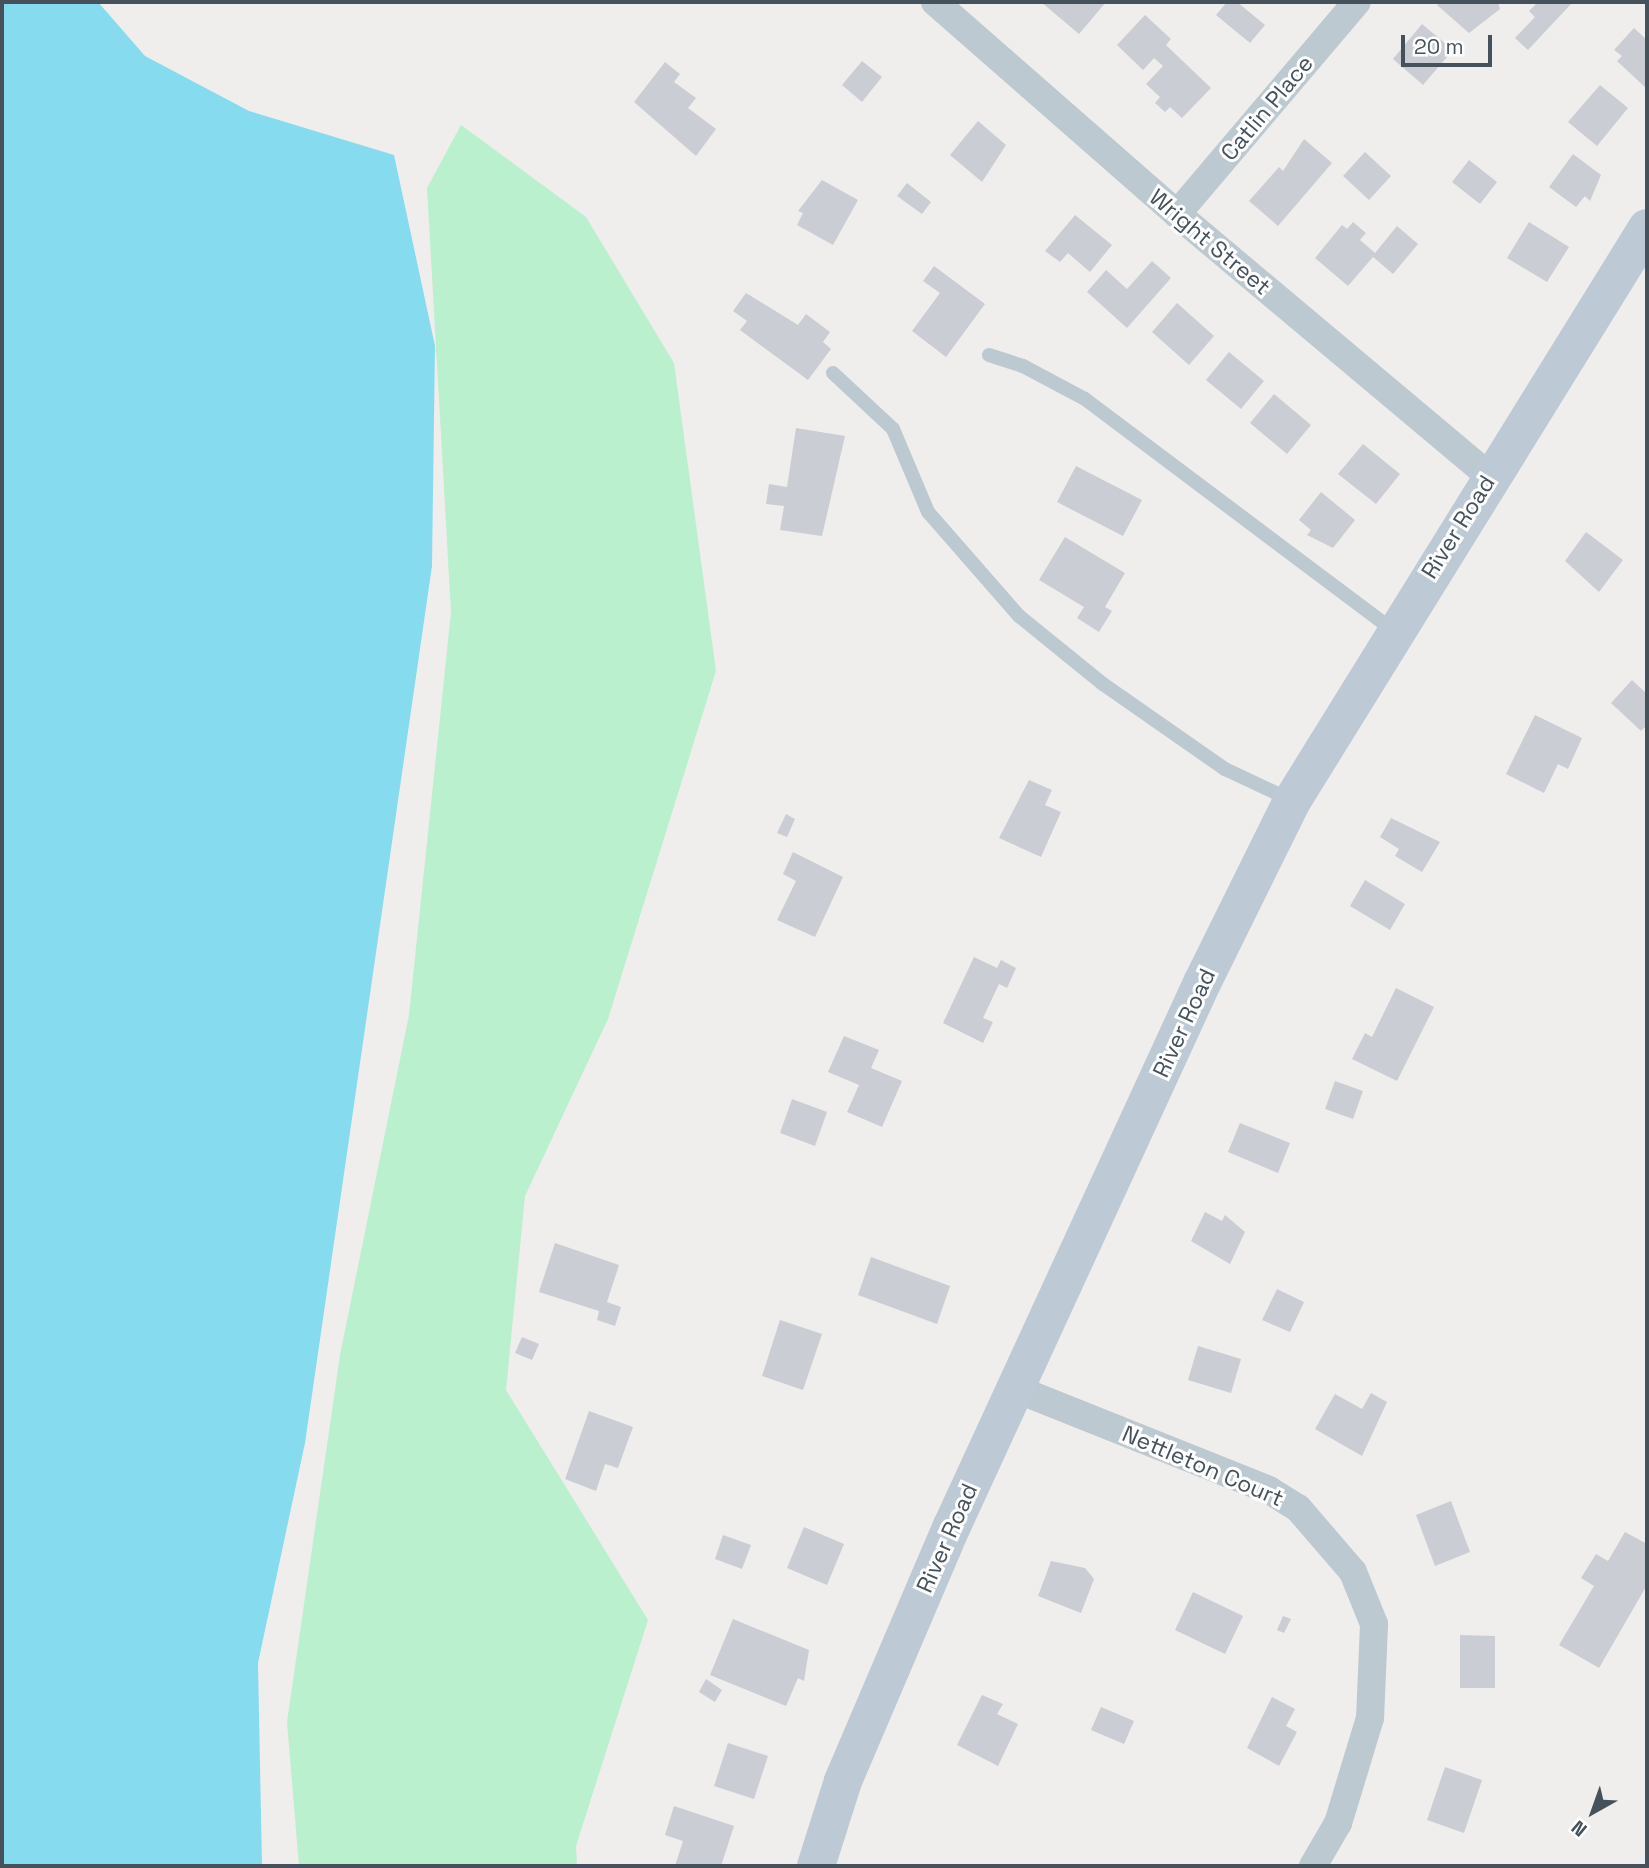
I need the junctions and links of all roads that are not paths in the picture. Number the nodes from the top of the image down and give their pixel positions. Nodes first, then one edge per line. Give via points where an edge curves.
1 (935, 2) edge
2 (1357, 2) edge
3 (1177, 214) junction
4 (1647, 228) edge
5 (989, 355) dead end
6 (833, 373) dead end
7 (1489, 477) junction
8 (1393, 630) junction
9 (1292, 801) junction
10 (1014, 1388) junction
11 (816, 1866) edge
12 (1313, 1866) edge

1 - 3 street, Wright Street
2 - 3 street, Catlin Place
3 - 7 street, Wright Street
4 - 7 main road, River Road
5 - 8 lane via 1023,366 1085,398
6 - 9 lane via 893,429 928,512 1019,615 1102,684 1224,769
7 - 8 main road, River Road
8 - 9 main road, River Road
9 - 10 main road, River Road
10 - 11 main road, River Road via 843,1781
10 - 12 street, Nettleton Court via 1269,1490 1298,1508 1353,1572 1374,1624 1370,1718 1338,1823

